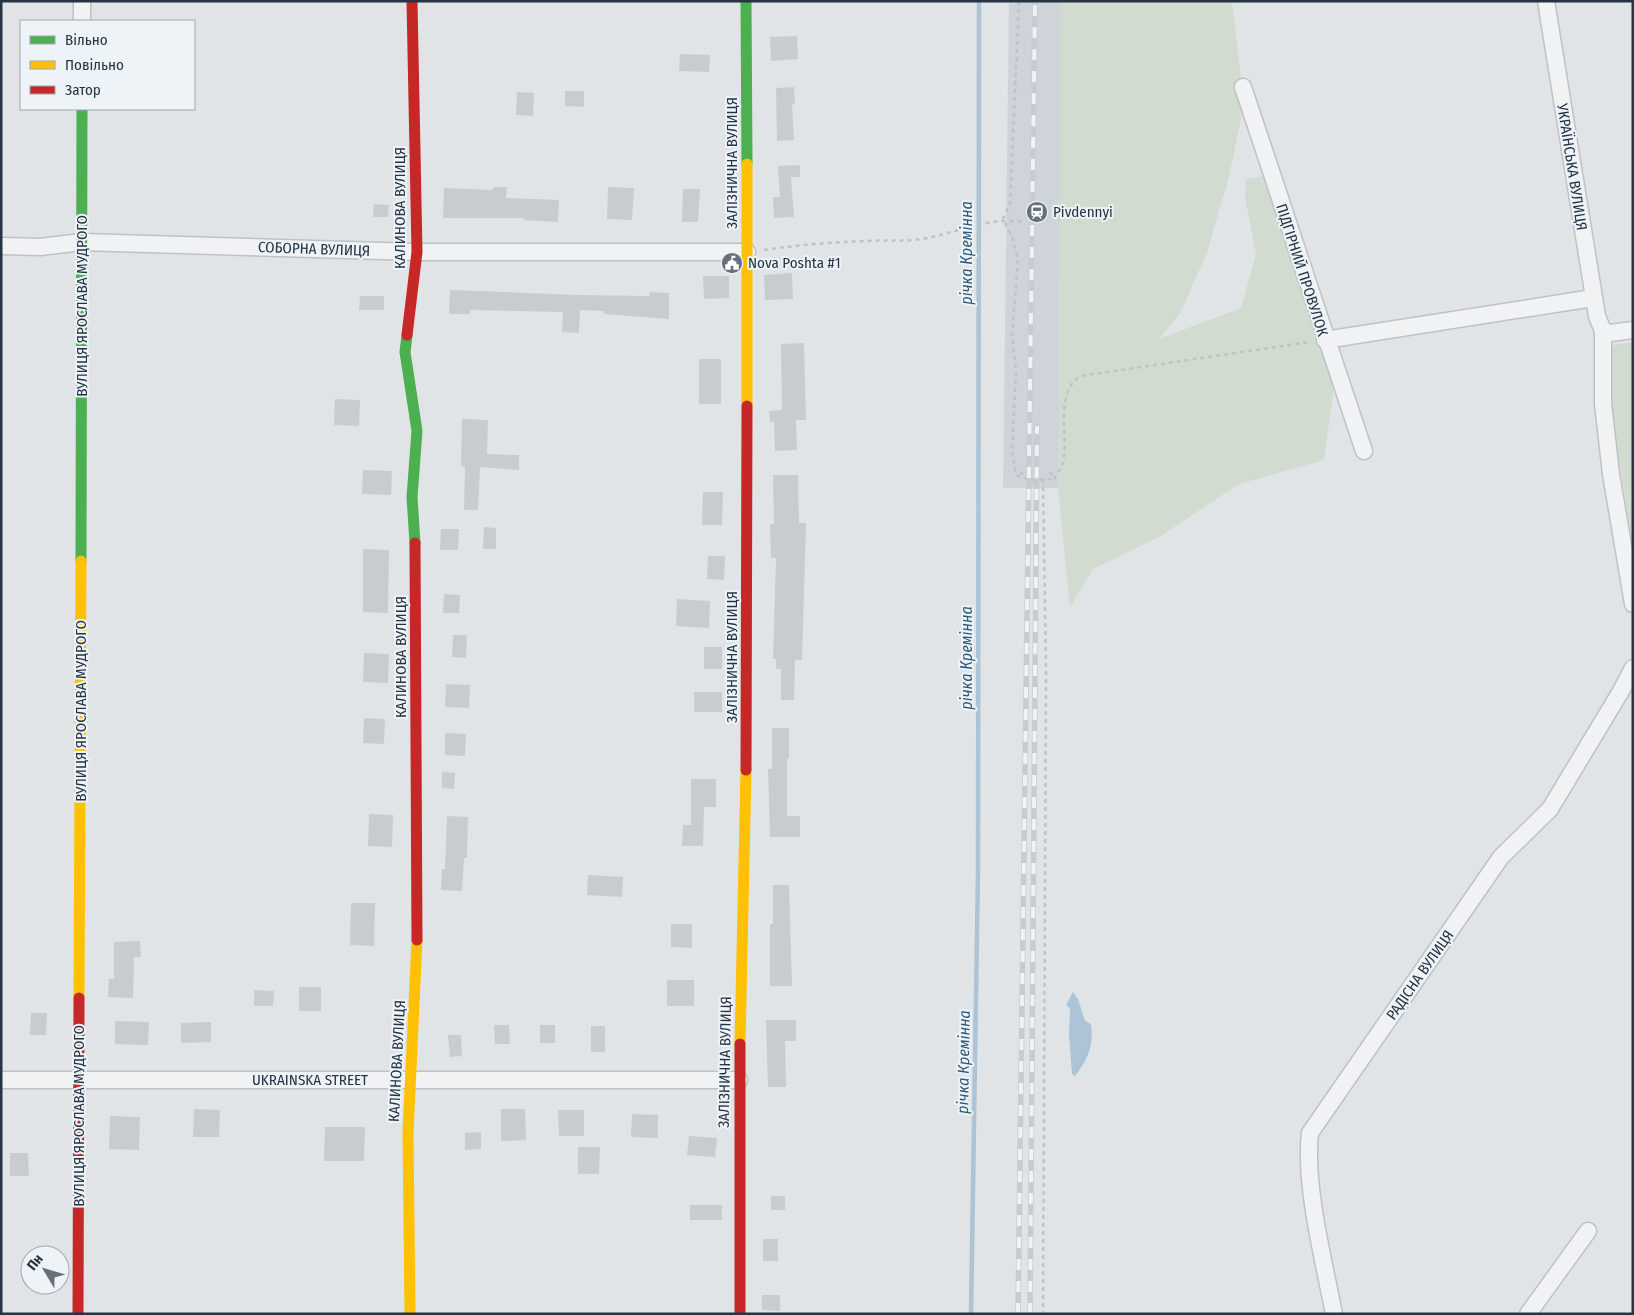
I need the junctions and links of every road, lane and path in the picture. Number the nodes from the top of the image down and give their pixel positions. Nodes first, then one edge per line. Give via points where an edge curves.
1 (82, 1) edge
2 (412, 1) edge
3 (746, 1) edge
4 (1019, 1) edge
5 (1546, 1) edge
6 (82, 20) edge
7 (1243, 87) dead end
8 (82, 110) edge
9 (1003, 219) junction
10 (1023, 222) dead end
11 (82, 242) junction
12 (1, 246) edge
13 (417, 252) junction
14 (747, 252) junction
15 (1593, 298) junction
16 (1633, 330) edge
17 (1607, 332) junction
18 (1325, 340) junction
19 (1364, 451) dead end
20 (1020, 472) dead end
21 (1050, 472) dead end
22 (1042, 479) junction
23 (1054, 479) junction
24 (1029, 480) junction
25 (1633, 604) edge
26 (1633, 668) edge
27 (412, 1079) junction
28 (1, 1080) edge
29 (739, 1080) junction
30 (79, 1081) junction
31 (1588, 1231) dead end
32 (78, 1314) edge
33 (410, 1314) edge
34 (740, 1314) edge
35 (1043, 1314) edge
36 (1334, 1314) edge
37 (1528, 1314) edge

1 - 6 street
2 - 13 street, КАЛИНОВА ВУЛИЦЯ
3 - 14 street, ЗАЛІЗНИЧНА ВУЛИЦЯ
4 - 9 path via 1010,203
5 - 15 street, УКРАЇНСЬКА ВУЛИЦЯ
7 - 18 street, ПІДГІРНИЙ ПРОВУЛОК
8 - 11 street, ВУЛИЦЯ ЯРОСЛАВА МУДРОГО
9 - 10 path
9 - 14 path via 914,240 821,244
9 - 24 path via 1018,259 1012,337 1016,371 1012,451 1016,475
11 - 12 street, СОБОРНА ВУЛИЦЯ via 40,247
11 - 13 street, СОБОРНА ВУЛИЦЯ
11 - 30 street, ВУЛИЦЯ ЯРОСЛАВА МУДРОГО
13 - 14 street, СОБОРНА ВУЛИЦЯ
13 - 27 street, КАЛИНОВА ВУЛИЦЯ via 405,352 417,431 412,497 417,970
14 - 29 street, ЗАЛІЗНИЧНА ВУЛИЦЯ via 746,864
15 - 17 street, УКРАЇНСЬКА ВУЛИЦЯ
15 - 18 street
16 - 17 street
17 - 25 street, УКРАЇНСЬКА ВУЛИЦЯ via 1603,404
18 - 19 street, ПІДГІРНИЙ ПРОВУЛОК
18 - 23 path via 1080,376 1068,390 1063,463
20 - 24 path
21 - 23 path
22 - 23 path
22 - 24 path
22 - 35 path via 1046,672
26 - 36 street, РАДІСНА ВУЛИЦЯ via 1550,809 1501,856 1310,1133 1314,1207
27 - 29 street, UKRAINSKA STREET
27 - 30 street, UKRAINSKA STREET
27 - 33 street, КАЛИНОВА ВУЛИЦЯ via 408,1133
28 - 30 street, UKRAINSKA STREET
29 - 34 street, ЗАЛІЗНИЧНА ВУЛИЦЯ
30 - 32 street, ВУЛИЦЯ ЯРОСЛАВА МУДРОГО
31 - 37 street

